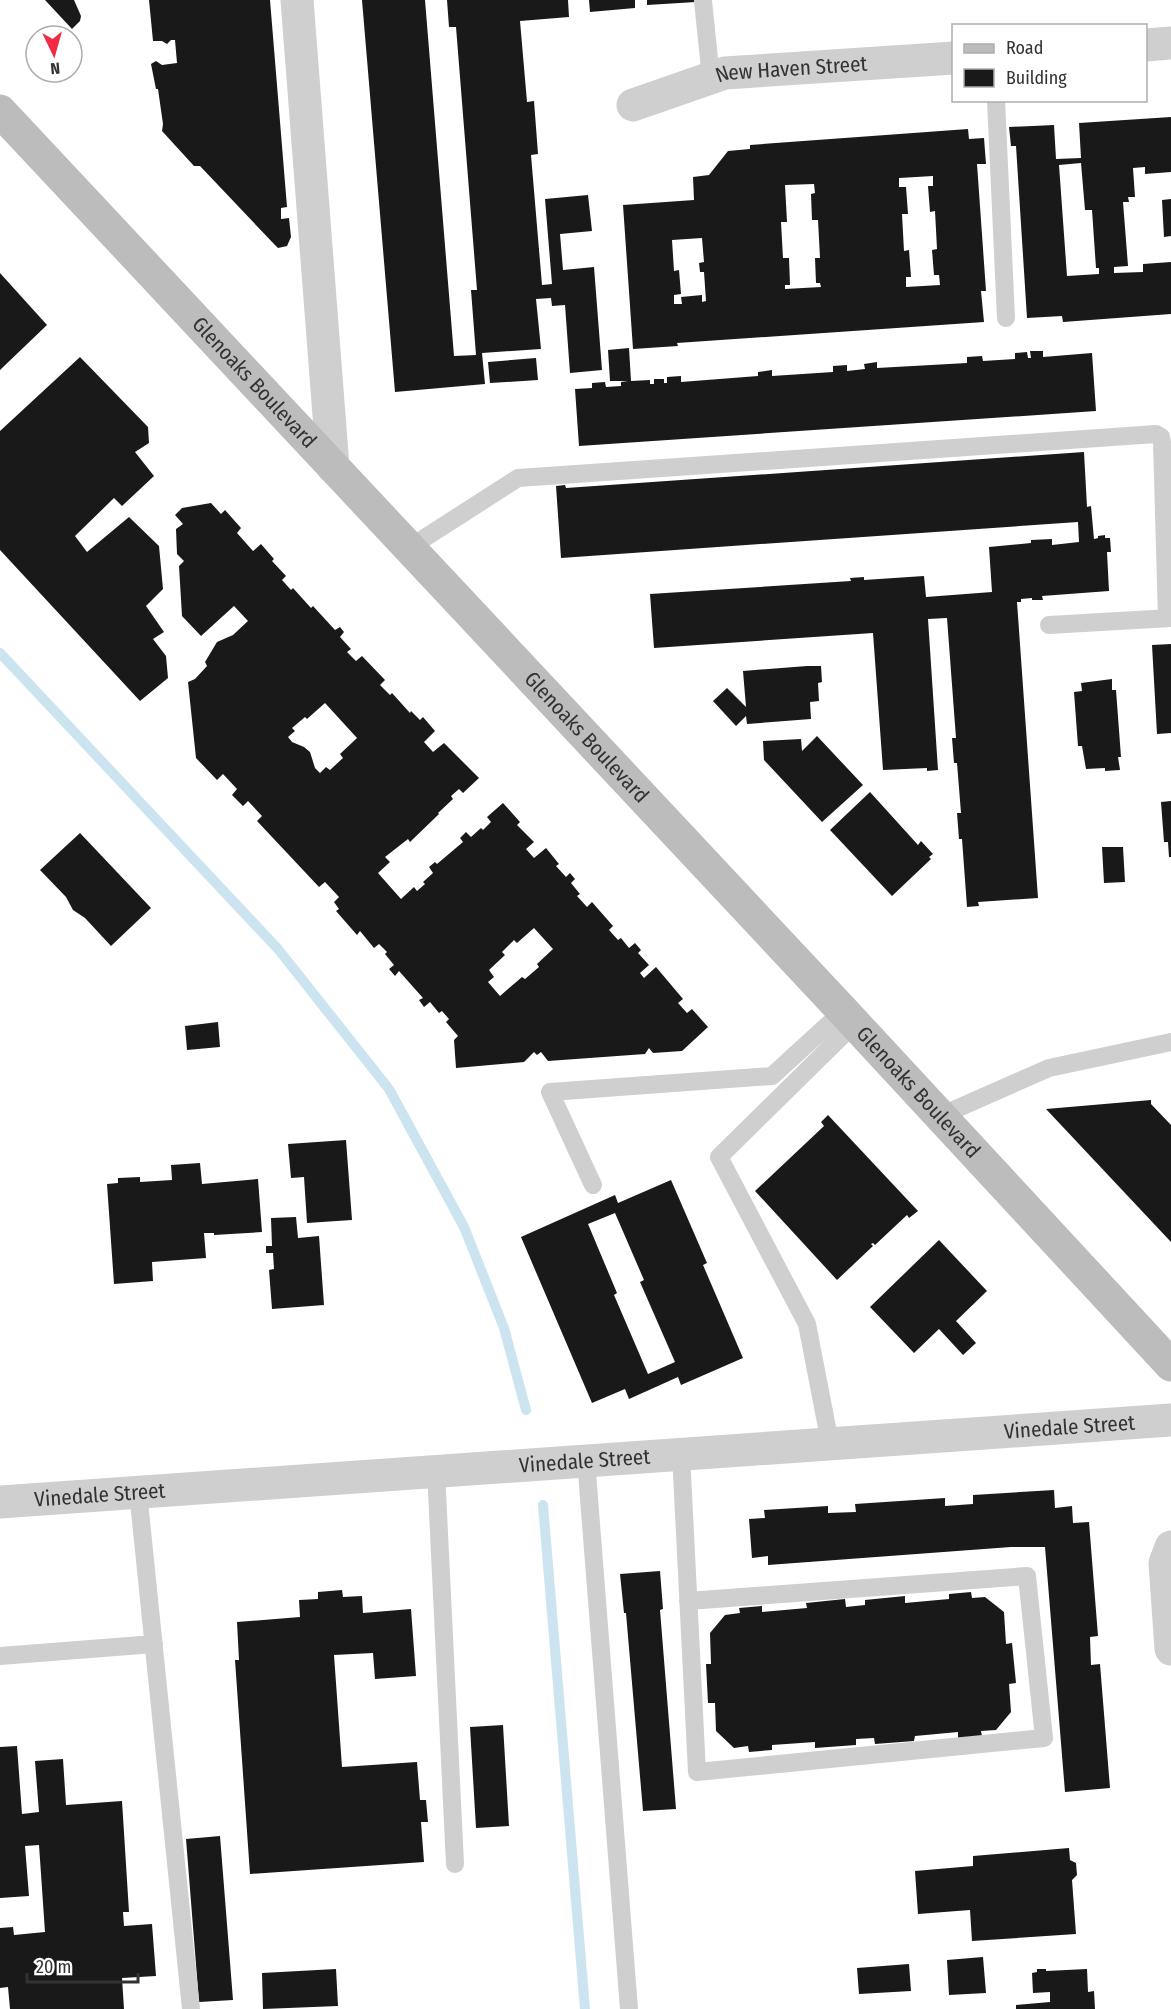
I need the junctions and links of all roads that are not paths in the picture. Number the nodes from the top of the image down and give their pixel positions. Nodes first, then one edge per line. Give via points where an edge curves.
1 (297, 0) edge
2 (703, 1) edge
3 (1171, 43) edge
4 (1147, 45) edge
5 (952, 58) edge
6 (711, 78) junction
7 (996, 102) edge
8 (633, 105) dead end
9 (0, 111) edge
10 (1006, 318) dead end
11 (333, 467) junction
12 (409, 548) junction
13 (1169, 618) edge
14 (1049, 626) dead end
15 (849, 1017) junction
16 (1171, 1042) edge
17 (940, 1116) junction
18 (593, 1185) dead end
19 (1171, 1365) edge
20 (1171, 1420) edge
21 (830, 1443) junction
22 (681, 1454) junction
23 (586, 1460) junction
24 (436, 1471) junction
25 (138, 1492) junction
26 (0, 1502) edge
27 (1171, 1547) edge
28 (688, 1600) junction
29 (154, 1644) junction
30 (1171, 1649) edge
31 (0, 1656) edge
32 (455, 1864) dead end
33 (191, 2009) edge
34 (629, 2009) edge

1 - 11 street
2 - 6 lane
3 - 4 street
5 - 6 street, New Haven Street via 725,73
6 - 8 street, New Haven Street
7 - 10 lane
9 - 11 main road, Glenoaks Boulevard
11 - 12 main road, Glenoaks Boulevard
12 - 13 lane via 518,478 1156,434 1162,443
12 - 15 main road, Glenoaks Boulevard
13 - 14 lane
15 - 17 main road, Glenoaks Boulevard
15 - 18 lane via 772,1076 550,1092
15 - 21 lane via 719,1157 807,1324
16 - 17 lane via 1049,1068
17 - 19 main road, Glenoaks Boulevard
20 - 21 street, Vinedale Street
21 - 22 street, Vinedale Street
22 - 23 street, Vinedale Street
22 - 28 lane
23 - 24 street, Vinedale Street
23 - 34 lane
24 - 25 street, Vinedale Street
24 - 32 lane
25 - 26 street, Vinedale Street
25 - 29 lane
27 - 30 street via 1165,1563
28 - 28 lane via 697,1772 1044,1738 1028,1576
29 - 31 lane
29 - 33 lane

